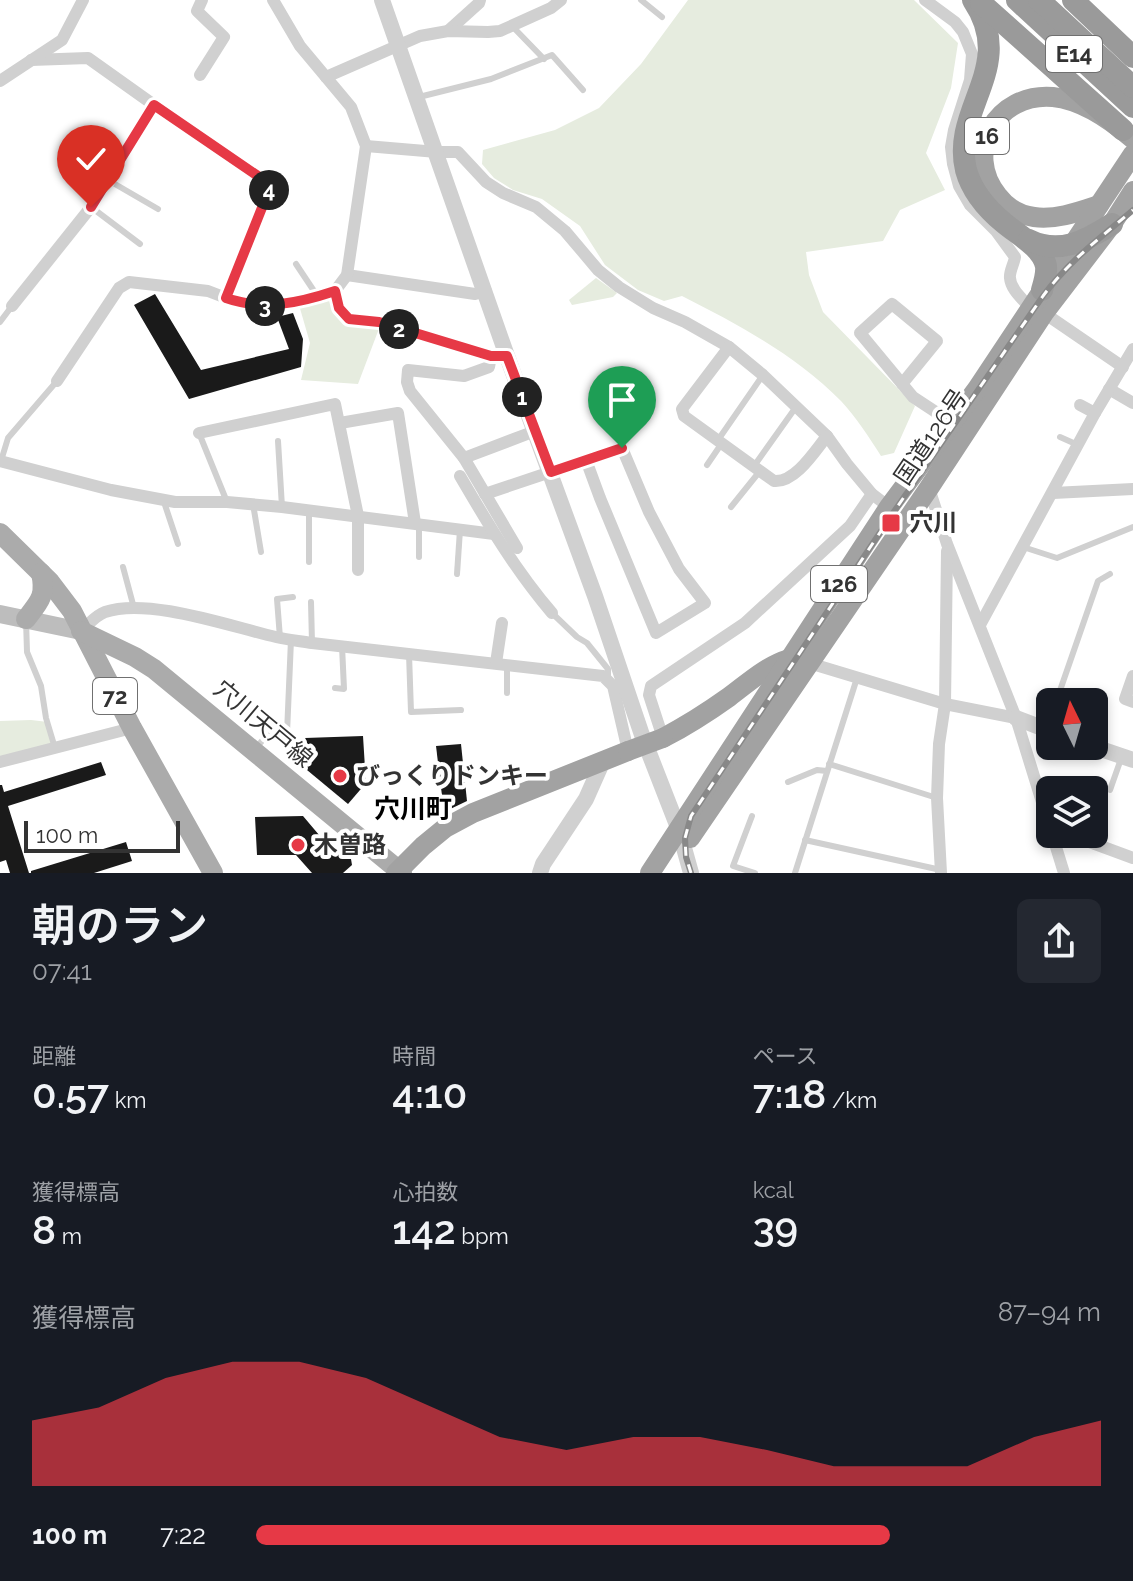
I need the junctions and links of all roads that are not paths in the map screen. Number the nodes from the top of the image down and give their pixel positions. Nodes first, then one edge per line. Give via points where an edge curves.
1 (83, 0) edge
2 (202, 0) edge
3 (273, 0) edge
4 (382, 0) edge
5 (480, 0) edge
6 (561, 0) edge
7 (641, 0) edge
8 (925, 0) edge
9 (975, 0) edge
10 (1017, 0) edge
11 (1039, 0) edge
12 (1073, 0) edge
13 (662, 17) dead end
14 (512, 26) junction
15 (448, 31) junction
16 (397, 46) junction
17 (1133, 57) edge
18 (544, 59) junction
19 (31, 60) junction
20 (200, 75) dead end
21 (326, 77) junction
22 (0, 81) edge
23 (1133, 87) edge
24 (583, 90) dead end
25 (416, 98) junction
26 (154, 105) junction
27 (1133, 107) edge
28 (1128, 135) edge
29 (366, 146) junction
30 (437, 152) junction
31 (1133, 154) edge
32 (108, 180) junction
33 (271, 185) joint
34 (1120, 205) edge
35 (91, 207) junction
36 (158, 209) dead end
37 (1024, 238) junction
38 (140, 244) dead end
39 (1072, 245) junction
40 (296, 264) dead end
41 (347, 275) junction
42 (335, 291) junction
43 (486, 291) junction
44 (318, 297) junction
45 (226, 298) junction
46 (1039, 304) junction
47 (12, 306) joint
48 (0, 322) edge
49 (729, 347) junction
50 (1133, 349) edge
51 (499, 356) junction
52 (1128, 370) edge
53 (763, 375) junction
54 (57, 381) joint
55 (902, 384) junction
56 (1109, 389) junction
57 (1133, 403) edge
58 (1080, 405) dead end
59 (796, 407) junction
60 (1095, 413) junction
61 (951, 422) junction
62 (340, 423) junction
63 (535, 431) junction
64 (199, 433) joint
65 (827, 436) junction
66 (1060, 437) dead end
67 (278, 441) dead end
68 (720, 442) junction
69 (1078, 445) junction
70 (464, 458) junction
71 (586, 460) junction
72 (1, 464) edge
73 (707, 465) dead end
74 (757, 468) junction
75 (551, 472) junction
76 (460, 476) dead end
77 (929, 488) junction
78 (1133, 489) edge
79 (1053, 493) junction
80 (485, 494) junction
81 (872, 494) junction
82 (163, 499) junction
83 (227, 502) junction
84 (253, 504) junction
85 (282, 507) junction
86 (731, 507) dead end
87 (889, 507) junction
88 (309, 511) junction
89 (358, 516) junction
90 (417, 524) junction
91 (1133, 527) edge
92 (460, 529) junction
93 (0, 533) edge
94 (494, 534) junction
95 (178, 544) dead end
96 (947, 544) junction
97 (1023, 547) junction
98 (517, 548) dead end
99 (261, 552) dead end
100 (419, 557) dead end
101 (309, 562) dead end
102 (123, 567) dead end
103 (358, 570) dead end
104 (41, 573) junction
105 (457, 574) dead end
106 (1110, 574) dead end
107 (293, 597) dead end
108 (311, 602) dead end
109 (134, 608) junction
110 (552, 613) joint
111 (0, 614) edge
112 (26, 619) junction
113 (502, 623) dead end
114 (980, 625) junction
115 (81, 631) junction
116 (285, 639) junction
117 (312, 643) junction
118 (342, 646) junction
119 (409, 653) junction
120 (799, 661) junction
121 (502, 664) junction
122 (1133, 676) edge
123 (857, 678) junction
124 (608, 681) junction
125 (335, 688) dead end
126 (1061, 688) edge
127 (507, 693) dead end
128 (1133, 702) edge
129 (945, 704) junction
130 (461, 710) dead end
131 (1016, 718) junction
132 (1036, 723) edge
133 (132, 728) junction
134 (663, 738) junction
135 (55, 748) junction
136 (254, 751) junction
137 (628, 751) junction
138 (1108, 751) edge
139 (1127, 758) edge
140 (0, 762) edge
141 (602, 763) junction
142 (828, 768) junction
143 (788, 782) dead end
144 (1036, 782) edge
145 (1110, 790) dead end
146 (937, 798) junction
147 (752, 816) dead end
148 (682, 838) junction
149 (805, 840) junction
150 (1056, 848) edge
151 (1106, 848) edge
152 (1133, 858) edge
153 (399, 872) edge
154 (941, 872) edge
155 (213, 873) edge
156 (540, 873) edge
157 (650, 873) edge
158 (667, 873) edge
159 (691, 873) edge
160 (755, 873) edge
161 (795, 873) edge
162 (1064, 873) edge

1 - 19 street via 62,40
2 - 20 street via 197,11 224,37
3 - 21 street
4 - 16 street
5 - 15 street
6 - 14 street
7 - 13 lane
8 - 46 street via 955,22 972,54 951,147 959,186 1015,257 1010,281 1015,291
9 - 28 highway
9 - 37 highway via 990,55 966,129 965,166 978,196
10 - 27 highway, E14
11 - 23 highway, E14
12 - 17 highway
14 - 15 street via 488,32
14 - 18 lane
15 - 16 street
16 - 21 street
16 - 25 street
18 - 24 lane via 552,55
18 - 25 lane
19 - 22 street
19 - 26 street via 88,58
21 - 29 street via 351,107
25 - 30 street
26 - 32 street
26 - 33 street
28 - 34 highway, 16 via 1090,108 1044,97 1024,100 1005,112 985,140 986,179 1009,209 1046,218
29 - 30 street
29 - 41 street
30 - 43 street
30 - 49 street via 458,152 486,182 536,207 565,231 619,287
31 - 34 highway, 国道126号
32 - 35 street
32 - 36 lane
33 - 45 lane
34 - 39 highway via 1088,239
34 - 46 highway, 国道126号 / 126
35 - 38 lane
35 - 47 street
37 - 39 highway via 1043,245
37 - 46 highway via 1045,263
39 - 46 highway, 国道126号 / 126
40 - 44 lane
41 - 42 street
41 - 43 street via 475,294
42 - 44 street
42 - 51 street via 339,308 349,319 379,322
43 - 51 street
44 - 45 street via 265,306
45 - 54 street via 129,282 119,288
46 - 52 street
46 - 61 highway, 国道126号 / 126
46 - 77 highway, 国道126号 / 126
47 - 48 lane
49 - 53 street
49 - 68 street via 682,409
50 - 52 street
51 - 63 street
51 - 70 street via 489,367 464,376 408,370 410,391
52 - 56 street
53 - 59 street
53 - 68 lane
54 - 72 lane via 8,438
55 - 55 street via 860,333 892,304 937,341
55 - 61 street
56 - 57 street
56 - 60 street
58 - 60 street
59 - 65 street
59 - 74 lane
60 - 69 street
61 - 87 highway, 国道126号 / 126
62 - 64 street via 335,404
62 - 89 street
62 - 90 street via 398,413
63 - 70 street
63 - 75 street
64 - 83 lane
65 - 74 street via 783,481 774,481
65 - 81 street
66 - 69 lane
67 - 85 lane
68 - 73 lane
68 - 74 street
69 - 79 street
70 - 80 street
71 - 71 street via 622,448 679,569 705,603 656,633
71 - 75 street
72 - 82 street
74 - 86 lane
75 - 80 street
75 - 148 street
76 - 94 street
77 - 96 street
77 - 120 highway, 国道126号 / 126
78 - 79 street
79 - 97 street
80 - 98 street
81 - 87 street
81 - 134 street via 850,526 745,623 651,686
82 - 83 street
82 - 95 lane
83 - 84 street
84 - 85 street
84 - 99 lane
85 - 88 street
87 - 120 highway, 国道126号 / 126
88 - 89 street
88 - 101 lane
89 - 90 street
89 - 103 street
90 - 92 street
90 - 100 lane
91 - 97 lane via 1057,558
92 - 94 street
92 - 105 lane
93 - 104 main road, 72
94 - 110 street
96 - 114 street
96 - 129 street
97 - 114 street
102 - 109 lane
104 - 112 main road via 43,597
104 - 115 main road, 72 via 62,596
106 - 126 lane via 1098,581
107 - 116 lane via 277,599
108 - 117 lane
109 - 115 street via 104,612
109 - 116 street via 177,612
110 - 124 lane via 603,662
111 - 112 main road
112 - 115 main road
112 - 135 lane via 27,652
113 - 121 street
114 - 131 street
115 - 133 main road, 72
115 - 136 main road, 穴川天戸線 / 72 via 154,669
116 - 117 street
116 - 136 lane via 287,733 268,734
117 - 118 street
118 - 119 street
118 - 125 lane via 344,689
119 - 121 street
119 - 130 lane via 411,712
120 - 123 street
120 - 134 highway, 国道126号 / 126 via 780,662
120 - 148 highway, 国道126号 / 126
121 - 124 street via 603,676
121 - 127 lane
122 - 128 street via 1125,699
123 - 129 street
123 - 142 lane
124 - 137 street
129 - 131 street
129 - 146 street
131 - 132 street
131 - 144 street
133 - 135 street
133 - 155 main road, 72
134 - 137 highway, 国道126号 / 126, bridge
135 - 140 street
136 - 153 main road, 穴川天戸線 / 72
137 - 141 highway, 国道126号 / 126
138 - 139 street
139 - 145 lane
141 - 153 highway, 国道126号 / 126 via 445,828
141 - 156 street
142 - 143 lane
142 - 146 lane
142 - 149 lane
146 - 154 street
147 - 160 lane via 733,866
148 - 157 highway, 国道126号 / 126
148 - 158 highway, 国道126号 / 126
148 - 159 street
149 - 154 lane
149 - 161 lane
150 - 162 street
151 - 152 street

